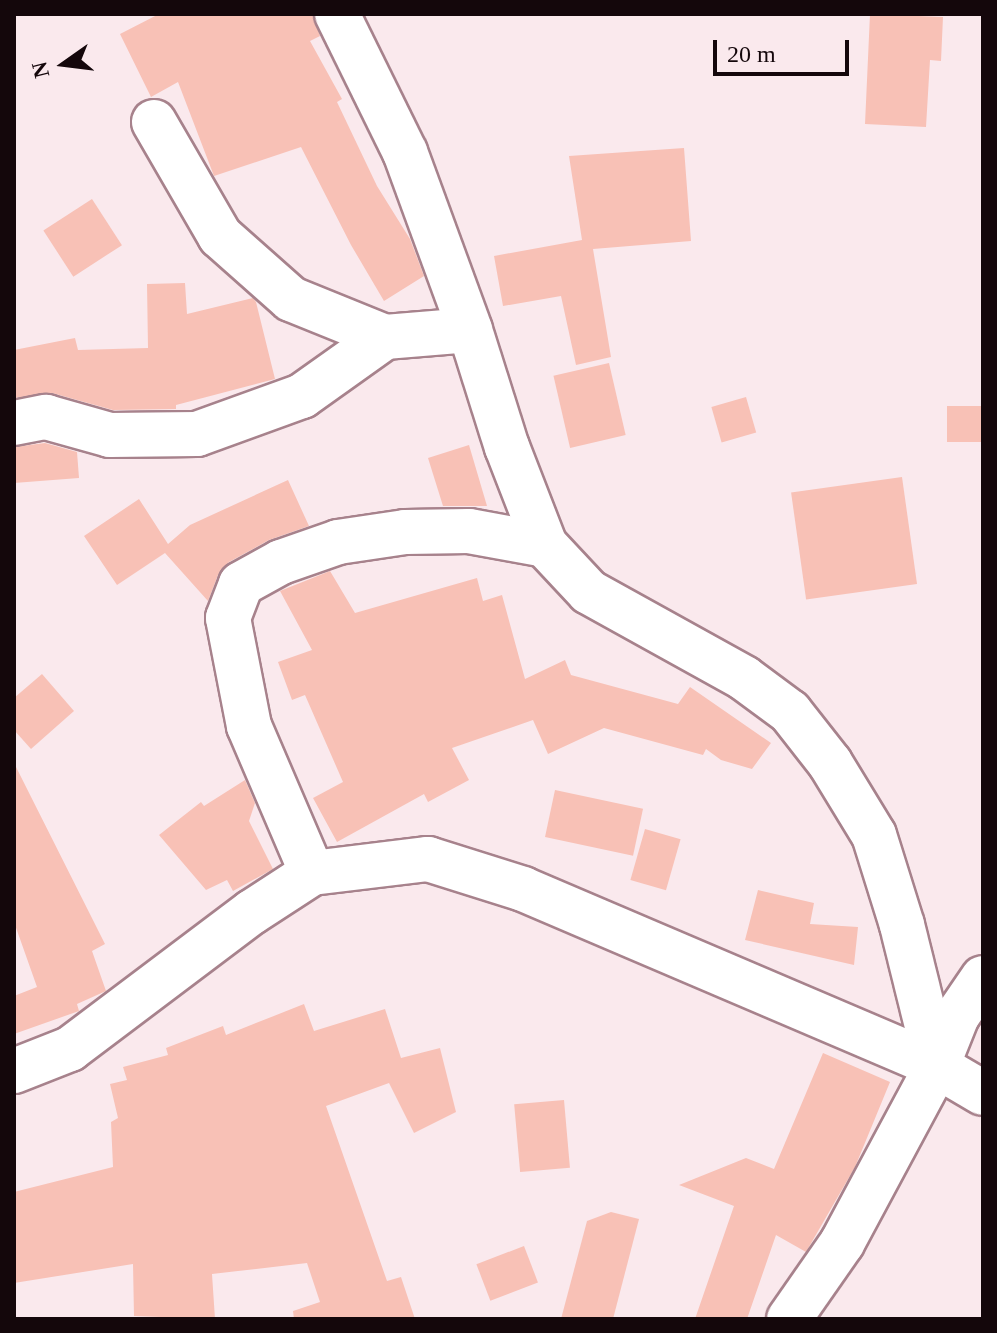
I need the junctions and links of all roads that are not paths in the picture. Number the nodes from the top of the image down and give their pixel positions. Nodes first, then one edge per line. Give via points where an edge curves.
1 (337, 14) edge
2 (154, 122) dead end
3 (470, 330) junction
4 (385, 337) junction
5 (14, 423) edge
6 (545, 545) junction
7 (312, 873) junction
8 (983, 978) edge
9 (937, 1066) junction
10 (14, 1071) edge
11 (983, 1093) edge
12 (789, 1319) edge

1 - 3 street via 405,152
2 - 4 street via 220,236 291,299
3 - 4 street
3 - 6 street
4 - 5 street via 302,396 197,434 110,435 46,417
6 - 7 street via 469,531 405,532 338,542 281,562 241,584 228,618 249,726
6 - 9 street via 589,592 744,678 790,712 830,763 874,835
7 - 9 street via 428,859 523,889
7 - 10 street via 70,1049
8 - 9 street via 957,1016
9 - 11 street
9 - 12 street via 842,1243

